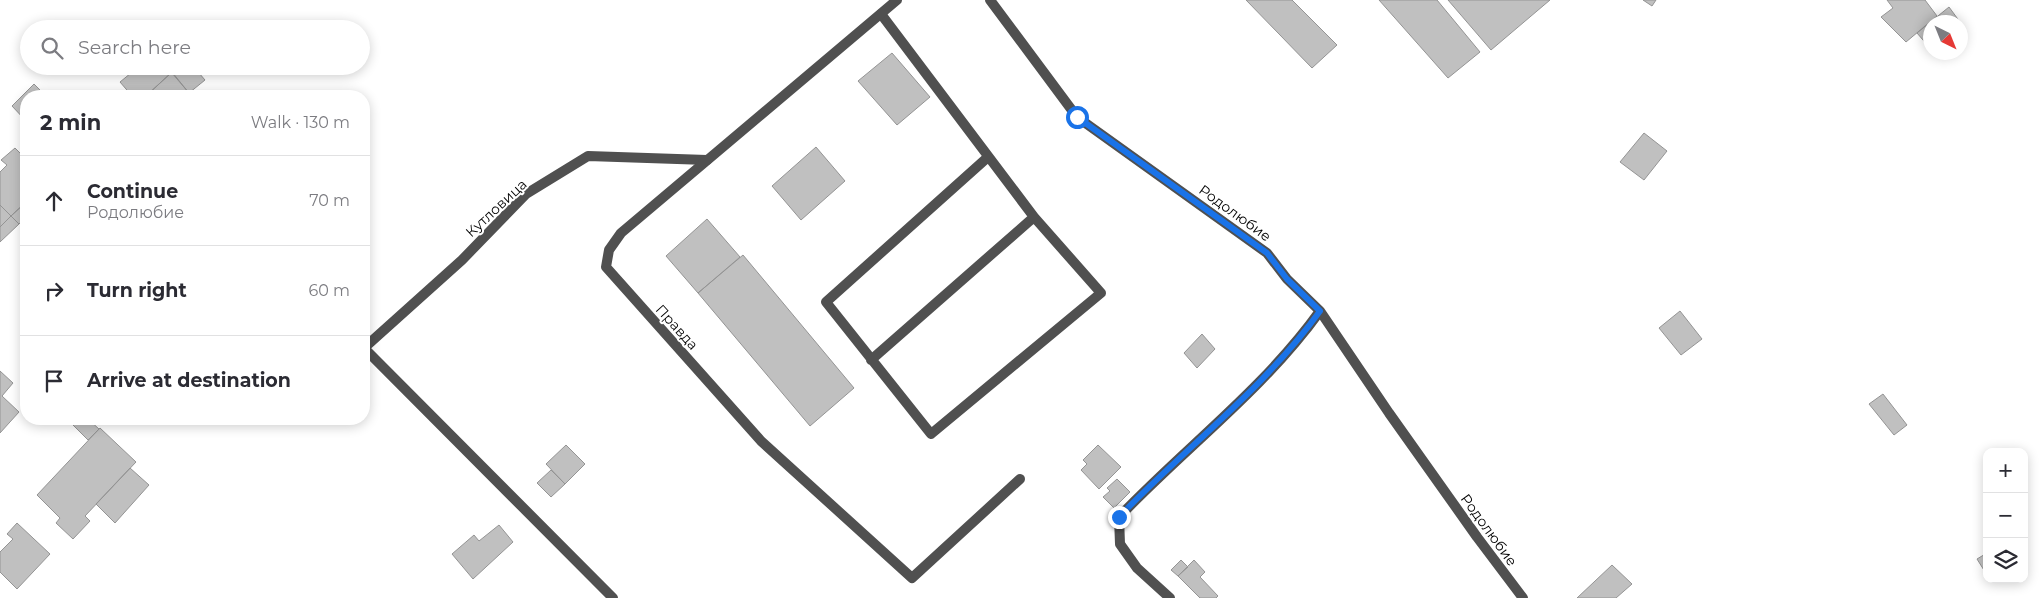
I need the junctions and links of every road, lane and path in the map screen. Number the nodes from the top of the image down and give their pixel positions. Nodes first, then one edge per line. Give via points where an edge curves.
1 (897, 0) edge
2 (990, 0) edge
3 (881, 14) junction
4 (988, 157) junction
5 (707, 160) junction
6 (1034, 217) junction
7 (1320, 311) junction
8 (370, 343) edge
9 (370, 354) edge
10 (871, 360) junction
11 (1020, 479) dead end
12 (613, 598) edge
13 (1170, 598) edge
14 (1523, 598) edge

1 - 3 street, Правда
2 - 7 street, Родолюбие via 1077,117 1267,253 1287,279
3 - 4 street
3 - 5 street, Правда
4 - 6 street
4 - 10 street via 826,302
5 - 8 street, Кутловица via 588,156 526,194 462,260
5 - 11 street, Правда via 621,233 609,250 606,267 761,441 912,578
6 - 10 street
6 - 10 street via 1101,293 931,434
7 - 13 street via 1265,379 1158,476 1119,517 1120,544 1138,568
7 - 14 street, Родолюбие via 1476,537
9 - 12 street

